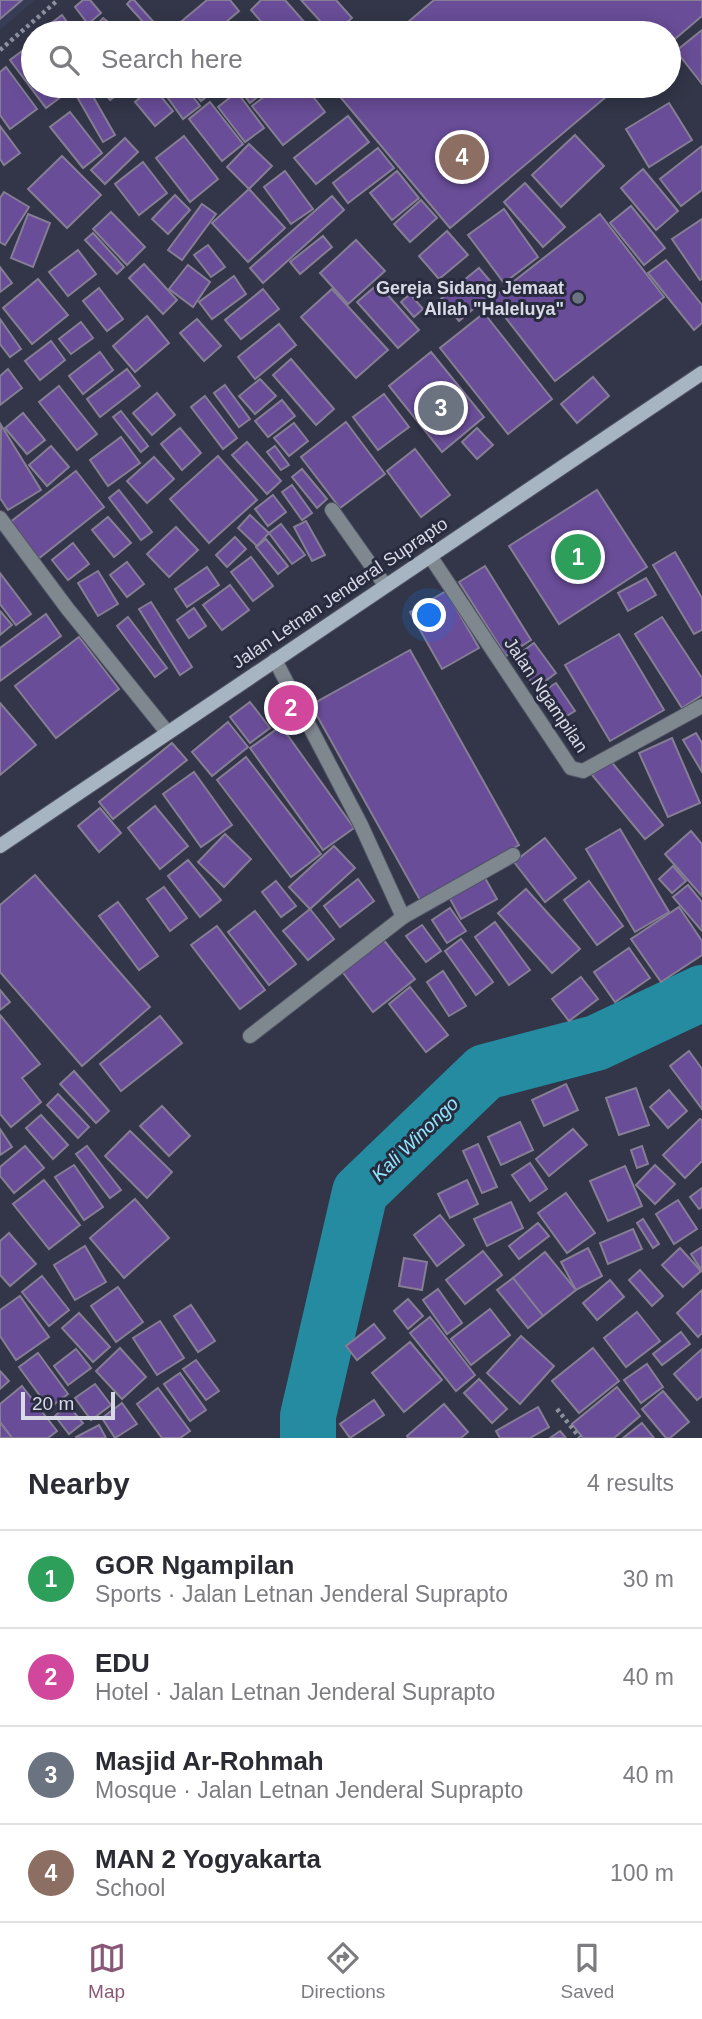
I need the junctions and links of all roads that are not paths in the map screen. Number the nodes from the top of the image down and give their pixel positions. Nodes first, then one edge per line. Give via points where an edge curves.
1 (702, 373) edge
2 (332, 510) dead end
3 (0, 518) edge
4 (430, 556) junction
5 (385, 585) junction
6 (275, 660) junction
7 (702, 706) edge
8 (167, 732) junction
9 (0, 846) edge
10 (513, 855) dead end
11 (403, 917) junction
12 (250, 1036) dead end

1 - 4 main road, Jalan Letnan Jenderal Suprapto
2 - 5 street
3 - 8 street
4 - 5 main road, Jalan Letnan Jenderal Suprapto
4 - 7 street, Jalan Ngampilan via 571,768 583,771
5 - 6 main road, Jalan Letnan Jenderal Suprapto
6 - 8 main road, Jalan Letnan Jenderal Suprapto
6 - 11 street
8 - 9 main road, Jalan Letnan Jenderal Suprapto
10 - 11 street
11 - 12 street

